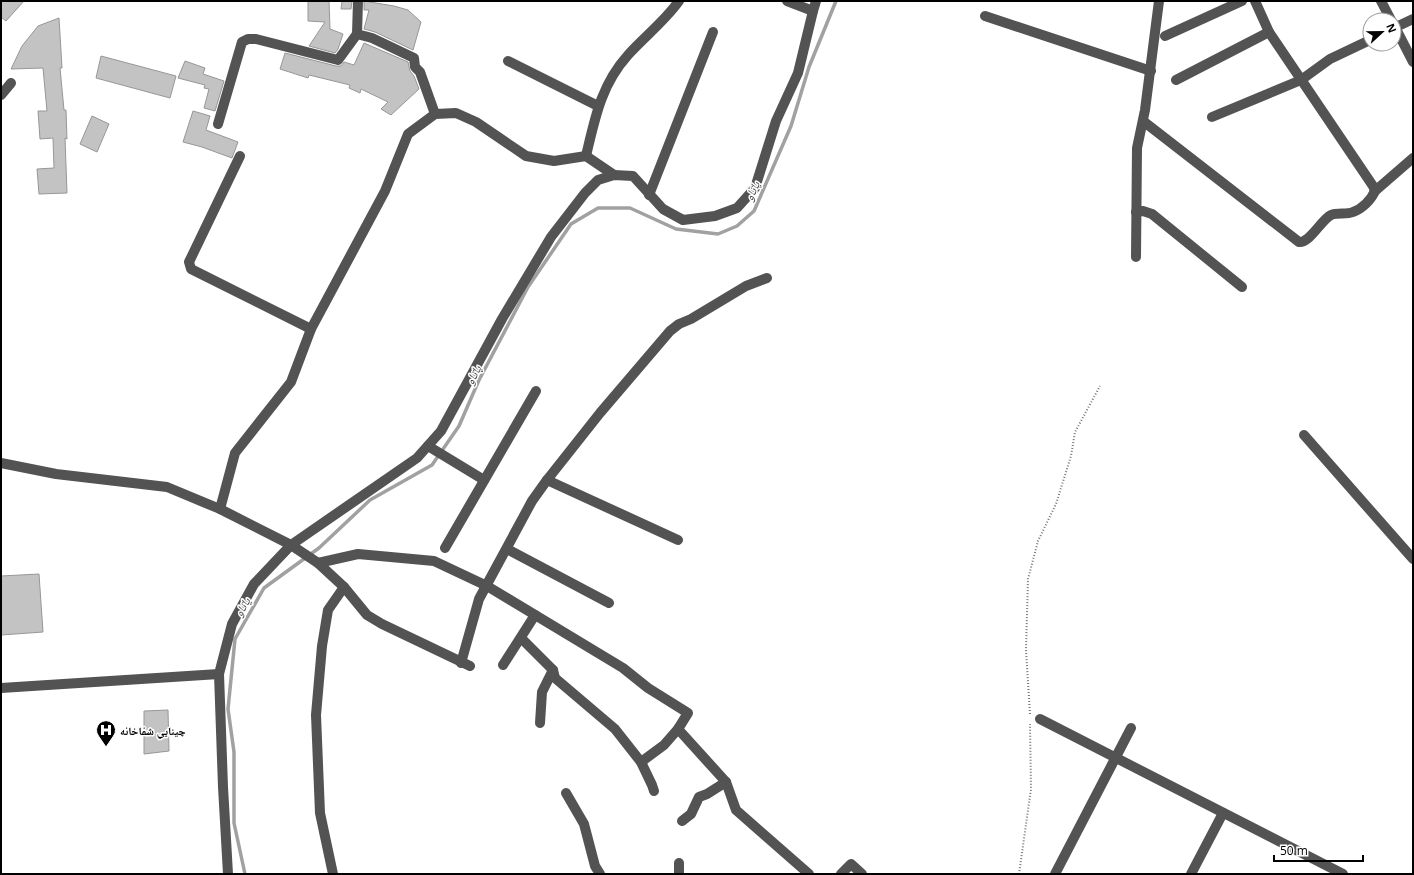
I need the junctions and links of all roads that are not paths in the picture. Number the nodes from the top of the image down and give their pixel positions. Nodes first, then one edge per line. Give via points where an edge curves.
1 (358, 1) edge
2 (679, 1) edge
3 (787, 1) edge
4 (1159, 1) edge
5 (1242, 1) edge
6 (1255, 1) edge
7 (1381, 1) edge
8 (814, 6) edge
9 (1387, 12) edge
10 (985, 16) dead end
11 (1413, 19) edge
12 (1402, 22) edge
13 (712, 32) dead end
14 (1269, 32) junction
15 (357, 34) junction
16 (1165, 36) dead end
17 (1402, 41) edge
18 (1362, 44) edge
19 (508, 61) dead end
20 (1413, 62) edge
21 (1150, 71) junction
22 (1176, 80) dead end
23 (1301, 80) junction
24 (11, 84) dead end
25 (1, 95) edge
26 (598, 106) junction
27 (435, 114) junction
28 (1212, 117) dead end
29 (1143, 121) junction
30 (218, 124) dead end
31 (240, 156) dead end
32 (586, 156) junction
33 (1413, 158) edge
34 (614, 175) junction
35 (1375, 191) junction
36 (649, 195) junction
37 (1136, 212) junction
38 (1136, 257) dead end
39 (767, 278) dead end
40 (1242, 288) dead end
41 (311, 329) junction
42 (536, 391) dead end
43 (1304, 435) dead end
44 (428, 446) junction
45 (1, 463) edge
46 (484, 480) junction
47 (547, 480) junction
48 (220, 509) junction
49 (678, 540) dead end
50 (291, 545) junction
51 (445, 548) dead end
52 (507, 549) junction
53 (1413, 559) edge
54 (318, 563) junction
55 (487, 586) junction
56 (344, 587) junction
57 (609, 603) dead end
58 (535, 615) junction
59 (521, 638) junction
60 (503, 665) dead end
61 (553, 670) junction
62 (219, 674) junction
63 (1, 688) edge
64 (1040, 719) dead end
65 (540, 723) dead end
66 (1131, 728) dead end
67 (678, 729) junction
68 (1115, 758) junction
69 (641, 762) junction
70 (726, 782) junction
71 (654, 791) dead end
72 (566, 793) dead end
73 (1223, 813) junction
74 (682, 821) dead end
75 (679, 863) dead end
76 (1330, 871) edge
77 (228, 874) edge
78 (333, 874) edge
79 (600, 874) edge
80 (679, 874) edge
81 (809, 874) edge
82 (841, 874) edge
83 (862, 874) edge
84 (1055, 874) edge
85 (1191, 874) edge
86 (1343, 874) edge

1 - 15 street
2 - 26 street via 627,56 608,82
3 - 8 street
4 - 21 street
5 - 16 street
6 - 14 street
7 - 9 street
8 - 36 street via 798,73 776,121 755,188 736,208 715,216 682,220 663,209
10 - 21 street
11 - 12 street
13 - 36 street
14 - 22 street
14 - 23 street
15 - 27 street via 372,38 414,58 415,67 420,72
15 - 30 street via 338,60 256,39 242,42
17 - 20 street
18 - 23 street via 1330,59
19 - 26 street
21 - 29 street
23 - 28 street
23 - 35 street
24 - 25 street
26 - 32 street
27 - 32 street via 456,113 476,122 526,156 554,161
27 - 41 street via 408,134 385,191
29 - 35 street via 1299,242 1305,241 1332,214 1353,212 1364,206
29 - 37 street via 1138,148
31 - 41 street via 189,262 191,269
32 - 34 street
33 - 35 street
34 - 36 street via 633,176
34 - 44 street via 598,180 551,237 502,320 442,431
37 - 38 street
37 - 40 street via 1143,210 1152,214
39 - 47 street via 746,286 670,331
41 - 48 street via 291,382 235,453
42 - 46 street
43 - 53 street
44 - 46 street
44 - 50 street via 417,458
45 - 48 street via 56,474 167,487
46 - 51 street
47 - 49 street
47 - 52 street via 532,501
48 - 50 street
50 - 54 street
50 - 62 street via 254,584 232,624
52 - 55 street
52 - 57 street
54 - 55 street via 358,554 434,561
54 - 56 street
55 - 56 street via 479,599 466,665 367,615
55 - 58 street
56 - 78 street via 328,610 316,716 320,813
58 - 59 street
58 - 67 street via 623,668 648,688 688,713
59 - 60 street
59 - 61 street
61 - 65 street via 542,692
61 - 69 street via 555,678 615,728
62 - 63 street
62 - 77 street
64 - 68 street
66 - 68 street
67 - 69 street via 664,745
67 - 70 street
68 - 73 street
68 - 84 street
69 - 71 street
70 - 74 street via 699,797 691,814
70 - 81 street via 736,810
72 - 79 street via 584,824
73 - 76 street
73 - 85 street
75 - 80 street
76 - 86 street
82 - 83 street via 851,864

